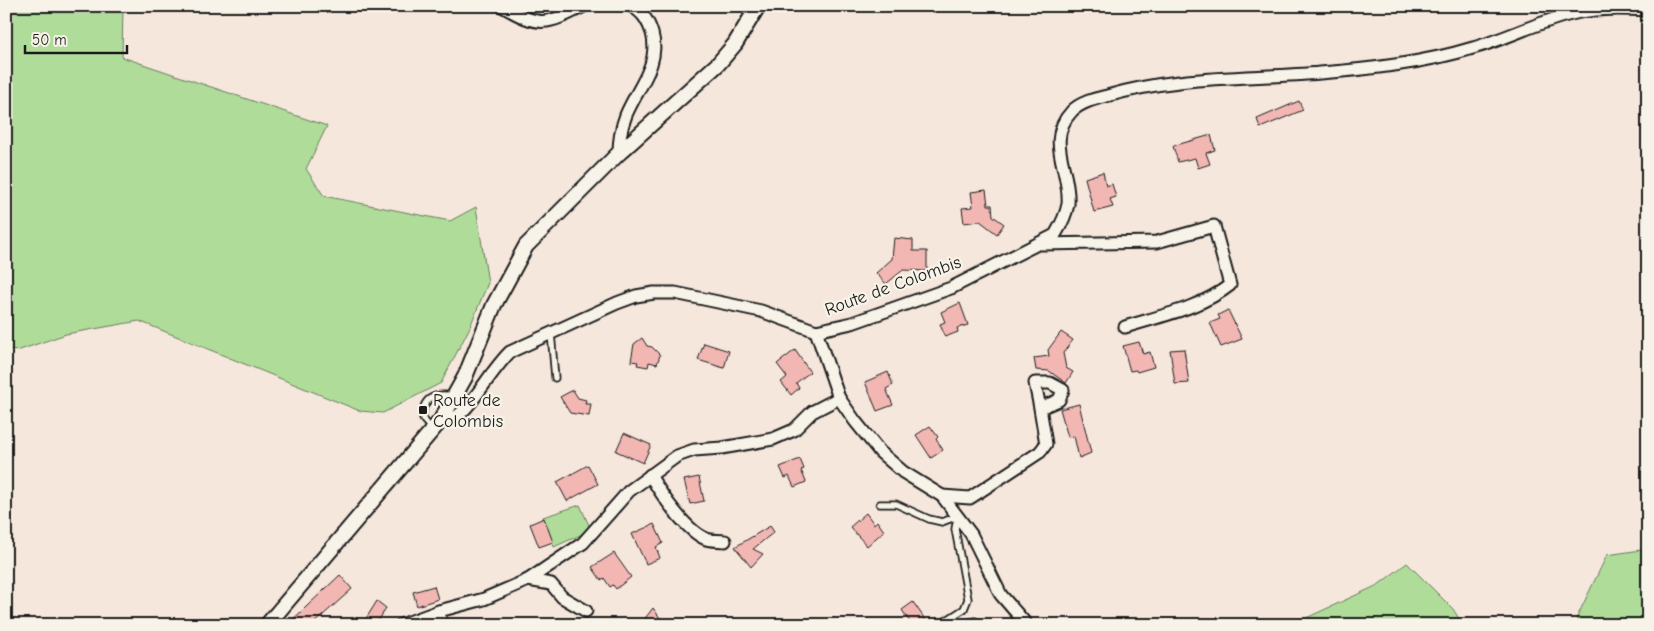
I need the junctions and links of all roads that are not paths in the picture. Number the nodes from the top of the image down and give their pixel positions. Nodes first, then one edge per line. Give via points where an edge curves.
1 (502, 6) edge
2 (584, 6) edge
3 (631, 6) edge
4 (758, 6) edge
5 (1648, 10) edge
6 (619, 153) junction
7 (1040, 244) junction
8 (1125, 327) dead end
9 (816, 331) junction
10 (551, 333) junction
11 (555, 378) dead end
12 (455, 396) junction
13 (839, 398) junction
14 (1040, 408) dead end
15 (437, 426) junction
16 (650, 475) junction
17 (942, 496) junction
18 (880, 504) dead end
19 (958, 516) junction
20 (725, 541) dead end
21 (528, 580) junction
22 (439, 611) junction
23 (586, 611) dead end
24 (266, 625) edge
25 (401, 625) edge
26 (441, 625) edge
27 (938, 625) edge
28 (957, 625) edge
29 (983, 625) edge
30 (1027, 625) edge

1 - 2 street via 538,23 555,20
3 - 6 street via 648,21 654,40 654,57 626,115 619,136
4 - 6 street via 736,44 718,64
5 - 7 street via 1616,8 1578,13 1473,48 1396,64 1319,73 1208,78 1122,91 1090,101 1074,109 1060,129 1058,140 1068,203 1064,220 1055,235
6 - 12 street via 526,246 494,305
7 - 8 street via 1157,242 1214,226 1230,285 1209,298
7 - 9 street, Route de Colombis via 951,288 852,323
9 - 10 street, Route de Colombis via 761,311 675,293 654,293 636,296
9 - 13 street
10 - 11 lane
10 - 15 street, Route de Colombis via 510,352 497,364 458,416
12 - 15 street
12 - 15 lane via 435,395 424,404 423,420
13 - 16 street via 812,412 794,430 773,439 694,450 677,456
13 - 17 street via 880,452 903,472
14 - 17 street via 1046,444 1040,452 970,498
15 - 24 street
16 - 20 street via 681,519 706,539
16 - 21 street via 629,491 583,543
17 - 19 street
18 - 19 lane via 896,504 942,522
19 - 27 lane via 955,529 968,599 964,609
19 - 30 street via 971,534 1001,595
21 - 22 street via 484,599
21 - 23 street via 551,584 562,598
22 - 25 street
22 - 26 street
28 - 29 lane via 975,621

